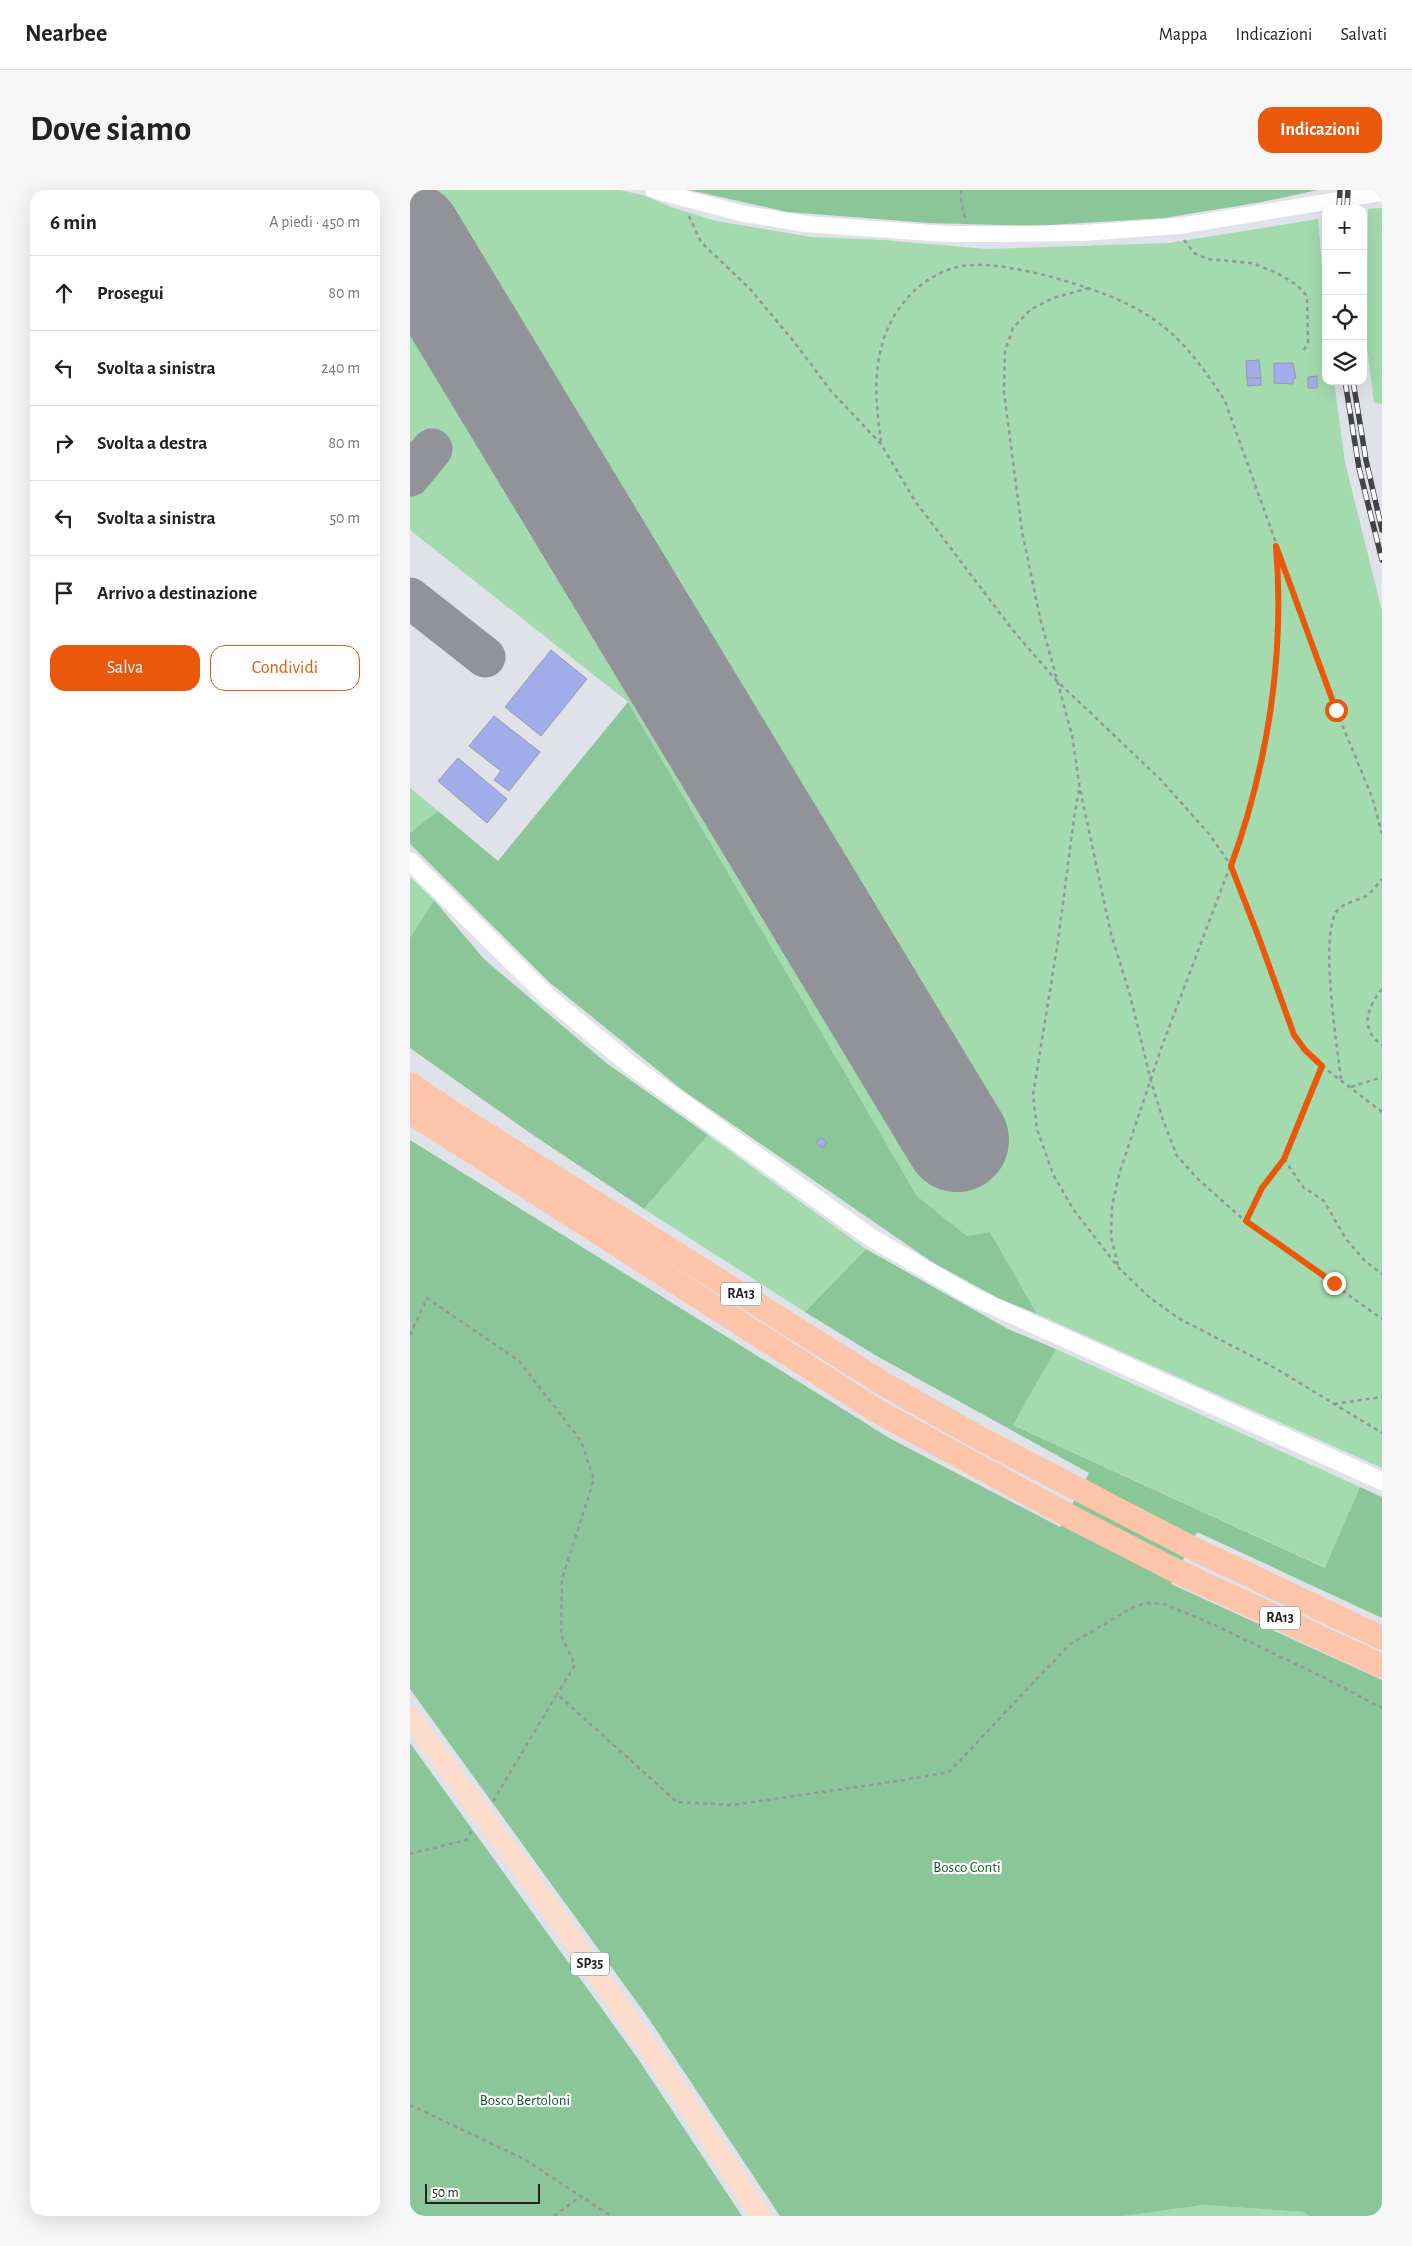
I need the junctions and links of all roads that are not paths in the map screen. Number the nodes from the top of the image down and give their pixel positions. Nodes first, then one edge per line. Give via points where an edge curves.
1 (653, 190) edge
2 (1382, 193) edge
3 (410, 862) edge
4 (410, 1084) edge
5 (410, 1112) edge
6 (1382, 1481) edge
7 (1382, 1638) edge
8 (1382, 1666) edge
9 (410, 1718) edge
10 (761, 2216) edge

1 - 2 street via 740,213 805,224 970,234 1083,233 1179,226
3 - 6 main road via 548,997 627,1062 870,1237 973,1297
4 - 7 highway, RA13 via 884,1384 1079,1491
5 - 8 highway, RA13 via 877,1411 1178,1572
9 - 10 main road, SP35 via 527,1875 684,2098

